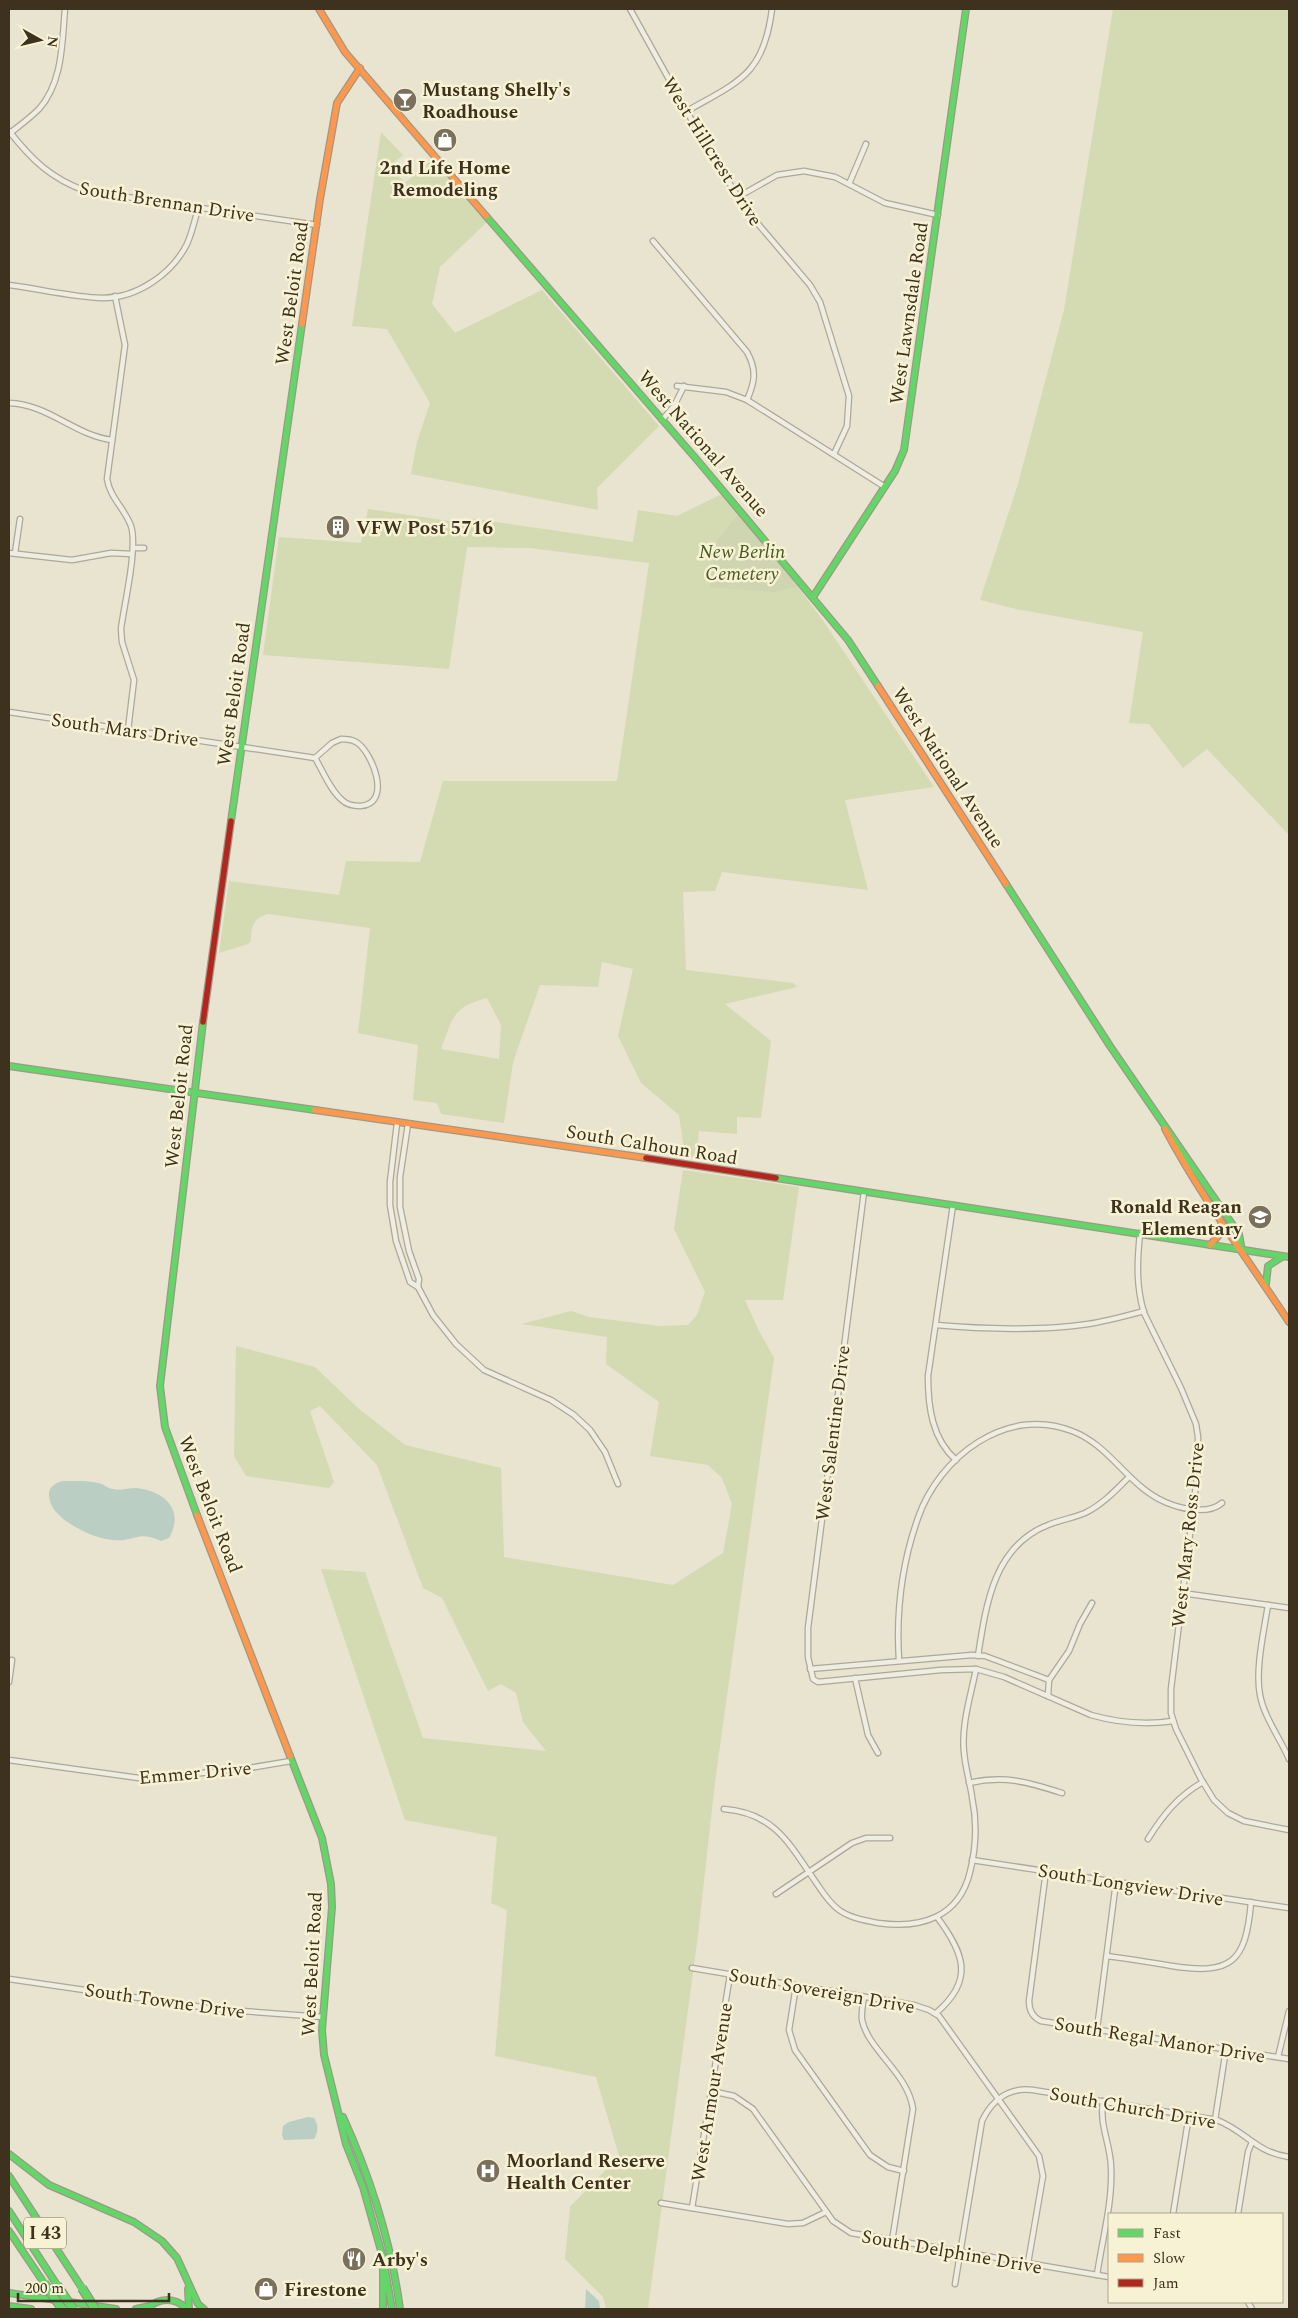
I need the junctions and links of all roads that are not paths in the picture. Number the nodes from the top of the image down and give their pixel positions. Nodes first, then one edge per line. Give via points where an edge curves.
1 (65, 9) edge
2 (319, 9) edge
3 (630, 9) edge
4 (772, 9) edge
5 (966, 9) edge
6 (360, 68) junction
7 (687, 112) junction
8 (9, 133) edge
9 (866, 144) dead end
10 (849, 184) junction
11 (738, 197) junction
12 (198, 208) junction
13 (938, 215) junction
14 (317, 224) junction
15 (653, 241) dead end
16 (9, 284) edge
17 (115, 296) junction
18 (677, 386) dead end
19 (684, 386) junction
20 (748, 400) junction
21 (9, 403) edge
22 (662, 420) junction
23 (112, 440) junction
24 (834, 454) junction
25 (885, 487) junction
26 (20, 519) dead end
27 (144, 548) dead end
28 (132, 551) junction
29 (9, 552) edge
30 (15, 554) junction
31 (814, 597) junction
32 (9, 712) edge
33 (128, 730) junction
34 (242, 746) junction
35 (315, 758) junction
36 (9, 1066) edge
37 (195, 1094) junction
38 (397, 1123) junction
39 (408, 1124) junction
40 (1163, 1124) junction
41 (864, 1192) junction
42 (390, 1205) junction
43 (400, 1205) junction
44 (953, 1205) junction
45 (1219, 1219) junction
46 (1140, 1233) junction
47 (1210, 1245) junction
48 (408, 1246) junction
49 (398, 1248) junction
50 (1242, 1250) junction
51 (1286, 1257) edge
52 (418, 1287) junction
53 (1266, 1287) junction
54 (1144, 1310) junction
55 (1289, 1322) edge
56 (936, 1326) junction
57 (956, 1460) junction
58 (1129, 1477) junction
59 (618, 1484) dead end
60 (1222, 1502) dead end
61 (1193, 1509) junction
62 (1182, 1593) junction
63 (1092, 1604) dead end
64 (1268, 1605) junction
65 (1289, 1608) edge
66 (978, 1656) junction
67 (12, 1660) dead end
68 (898, 1660) junction
69 (810, 1669) junction
70 (976, 1669) junction
71 (856, 1678) junction
72 (1050, 1680) junction
73 (9, 1682) edge
74 (1048, 1696) junction
75 (1173, 1720) junction
76 (878, 1753) dead end
77 (1289, 1759) edge
78 (9, 1760) edge
79 (291, 1760) junction
80 (1203, 1782) junction
81 (969, 1783) junction
82 (1062, 1793) dead end
83 (724, 1810) dead end
84 (1289, 1830) edge
85 (890, 1838) dead end
86 (1148, 1839) dead end
87 (972, 1860) junction
88 (1046, 1871) junction
89 (809, 1872) junction
90 (1116, 1882) junction
91 (776, 1894) dead end
92 (1251, 1902) junction
93 (1289, 1908) edge
94 (937, 1917) junction
95 (1107, 1956) junction
96 (692, 1968) dead end
97 (730, 1975) junction
98 (9, 1979) edge
99 (796, 1986) junction
100 (864, 1997) junction
101 (1289, 2011) edge
102 (936, 2013) junction
103 (322, 2017) junction
104 (1097, 2029) junction
105 (1226, 2049) junction
106 (1278, 2057) junction
107 (1289, 2059) edge
108 (711, 2091) junction
109 (999, 2098) junction
110 (1103, 2101) junction
111 (338, 2109) junction
112 (1189, 2115) junction
113 (1215, 2120) junction
114 (1252, 2142) junction
115 (9, 2154) edge
116 (1289, 2157) edge
117 (904, 2171) junction
118 (9, 2176) edge
119 (662, 2203) dead end
120 (692, 2208) junction
121 (9, 2211) edge
122 (826, 2212) junction
123 (1173, 2213) edge
124 (1238, 2213) edge
125 (9, 2231) edge
126 (892, 2241) junction
127 (960, 2252) junction
128 (383, 2258) junction
129 (1028, 2263) junction
130 (1096, 2274) junction
131 (186, 2277) junction
132 (1108, 2277) edge
133 (955, 2284) dead end
134 (9, 2293) edge
135 (9, 2306) edge
136 (148, 2308) edge
137 (31, 2309) edge
138 (62, 2309) edge
139 (73, 2309) edge
140 (95, 2309) edge
141 (116, 2309) edge
142 (136, 2309) edge
143 (188, 2309) edge
144 (204, 2309) edge
145 (384, 2309) edge
146 (392, 2309) edge
147 (400, 2309) edge

1 - 8 street via 54,84 39,108
2 - 6 main road, West National Avenue via 336,38
3 - 7 street, West Hillcrest Drive
4 - 7 street via 767,40 755,64 735,84
5 - 13 main road, West Lawnsdale Road
6 - 14 main road, West Beloit Road via 341,96 334,114
6 - 22 main road, West National Avenue
7 - 11 street, West Hillcrest Drive
8 - 12 street, South Brennan Drive via 41,167 73,186 100,194
9 - 10 street
10 - 11 street via 825,174 795,171 777,175
10 - 13 street via 890,205
11 - 24 street, West Hillcrest Drive via 761,230 810,285 825,314 849,402 847,426
12 - 14 street, South Brennan Drive
12 - 17 street via 186,246 169,268 144,286
13 - 25 main road, West Lawnsdale Road via 907,438 900,461
14 - 34 main road, West Beloit Road
15 - 20 street via 747,352 755,373
16 - 17 street via 89,296
17 - 23 street via 126,345
18 - 19 street
19 - 20 street via 726,392
19 - 22 street
20 - 24 street
21 - 23 street via 34,406 90,434
22 - 31 main road, West National Avenue
23 - 28 street via 108,487 131,526
24 - 25 street
25 - 31 main road, West Lawnsdale Road
26 - 30 street
27 - 28 street
28 - 30 street via 72,560
28 - 33 street via 121,629 134,680
29 - 30 street
31 - 40 main road, West National Avenue via 851,646
32 - 33 street, South Mars Drive
33 - 34 street, South Mars Drive
34 - 35 street, South Mars Drive
34 - 37 main road, West Beloit Road
35 - 35 street via 341,739 357,742 378,779 376,795 370,803 361,806 343,802
36 - 37 main road, South Calhoun Road
37 - 38 main road, South Calhoun Road
37 - 79 main road, West Beloit Road via 161,1371 162,1412 176,1461
38 - 39 main road, South Calhoun Road
38 - 42 street
39 - 41 main road, South Calhoun Road
39 - 43 street via 400,1177
40 - 45 main road, West National Avenue via 1181,1160
40 - 50 main road, West National Avenue via 1239,1234
41 - 44 main road, South Calhoun Road
41 - 69 street, West Salentine Drive via 808,1628
42 - 43 street
42 - 49 street
43 - 48 street
44 - 46 main road, South Calhoun Road
44 - 56 street
45 - 47 main road via 1221,1233
45 - 50 main road, West National Avenue
46 - 47 main road, South Calhoun Road
46 - 54 street, West Mary Ross Drive via 1137,1278
47 - 50 main road, South Calhoun Road
48 - 49 street
48 - 52 street via 419,1279
49 - 52 street via 410,1282
50 - 51 main road, South Calhoun Road
50 - 53 main road, West National Avenue
51 - 53 main road via 1268,1266
52 - 59 street via 433,1315 456,1344 484,1370 551,1400 590,1430 605,1452
53 - 55 main road, West National Avenue
54 - 56 street via 1087,1324
54 - 61 street, West Mary Ross Drive via 1196,1424 1199,1454
56 - 57 street via 928,1376 930,1413 941,1442
57 - 58 street via 987,1436 1003,1429 1037,1424 1072,1431 1087,1438
57 - 68 street via 929,1493 910,1541 900,1601
58 - 61 street via 1166,1503
58 - 66 street via 1096,1506 1048,1525 1015,1545 994,1580
60 - 61 street via 1211,1510
61 - 62 street, West Mary Ross Drive
62 - 64 street
62 - 75 street, West Mary Ross Drive via 1171,1689
63 - 72 street via 1069,1651
64 - 65 street
64 - 77 street via 1259,1676 1260,1694
66 - 68 street
66 - 72 street via 1004,1662
67 - 73 street
68 - 69 street
69 - 71 street, West Salentine Drive via 813,1679 818,1682
70 - 71 street
70 - 74 street
70 - 81 street via 963,1742
71 - 76 street via 868,1735
72 - 74 street
74 - 75 street via 1091,1716 1122,1723
75 - 80 street, West Mary Ross Drive
78 - 79 street, Emmer Drive via 146,1779 258,1767
79 - 103 main road, West Beloit Road via 322,1838 331,1884 331,1924
80 - 84 street, West Mary Ross Drive via 1214,1800 1228,1813 1244,1821
80 - 86 street via 1182,1794 1171,1805
81 - 82 street via 1006,1779
81 - 87 street via 975,1818
83 - 89 street via 752,1815 770,1824 785,1837
85 - 89 street via 858,1840
87 - 88 street, South Longview Drive
87 - 94 street via 962,1893
88 - 90 street, South Longview Drive
88 - 104 street, South Regal Manor Drive via 1029,2006 1041,2021
89 - 91 street
89 - 94 street via 834,1906 857,1918 901,1926 920,1924
90 - 92 street, South Longview Drive
90 - 95 street
92 - 93 street, South Longview Drive
92 - 95 street via 1243,1947 1234,1958 1219,1967 1198,1970
94 - 102 street via 957,1947 962,1967 955,1994
95 - 104 street
96 - 97 street, South Sovereign Drive
97 - 99 street, South Sovereign Drive
97 - 108 street, West Armour Avenue
98 - 103 street, South Towne Drive via 215,2009
99 - 100 street, South Sovereign Drive
99 - 117 street via 789,2030 795,2050 870,2155 888,2167
100 - 102 street, South Sovereign Drive via 914,2005
100 - 117 street via 862,2015 866,2030 912,2100
101 - 106 street
102 - 109 street, South Sovereign Drive
103 - 111 main road, West Beloit Road via 324,2055
104 - 105 street, South Regal Manor Drive
105 - 106 street, South Regal Manor Drive
105 - 113 street
106 - 107 street, South Regal Manor Drive
108 - 120 street, West Armour Avenue
108 - 122 street, South Delphine Drive via 734,2096 753,2109
109 - 110 street, South Church Drive via 1029,2089
109 - 127 street via 982,2121
109 - 129 street, South Sovereign Drive via 1041,2161 1042,2176
110 - 112 street, South Church Drive
110 - 130 street via 1101,2117 1110,2154 1111,2177
111 - 128 main road, West Beloit Road
111 - 147 main road, West Beloit Road via 364,2165 391,2251
112 - 113 street, South Church Drive
112 - 123 street
113 - 114 street, South Church Drive
114 - 116 street, South Church Drive via 1267,2152
114 - 124 street
115 - 131 main road via 53,2188 143,2228 158,2238 172,2252
117 - 126 street
118 - 140 main road, I 43, bridge
119 - 120 street
120 - 122 street via 795,2224
121 - 139 main road, I 43, bridge
122 - 126 street, South Delphine Drive via 838,2226 851,2233
125 - 138 main road, bridge
126 - 127 street, South Delphine Drive
127 - 129 street, South Delphine Drive
127 - 133 street
128 - 145 main road
128 - 146 main road, West Beloit Road
129 - 130 street, South Delphine Drive
130 - 132 street, South Delphine Drive
131 - 143 main road
131 - 144 main road via 198,2304
134 - 141 main road
135 - 137 main road
136 - 142 main road
136 - 143 main road via 163,2300 171,2300

